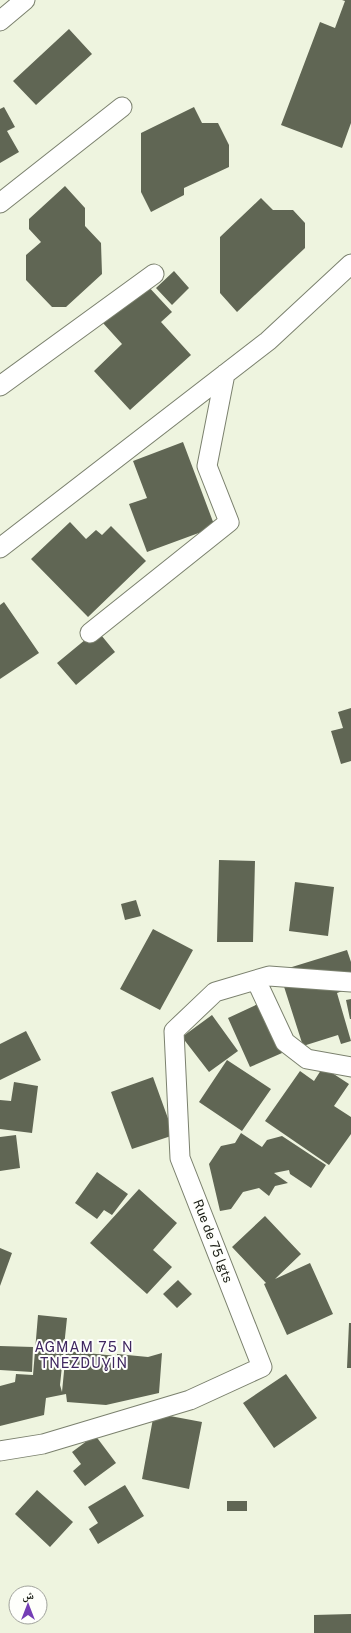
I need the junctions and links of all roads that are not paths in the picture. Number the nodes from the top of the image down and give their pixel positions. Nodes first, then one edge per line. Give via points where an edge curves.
1 (25, 0) edge
2 (0, 21) edge
3 (122, 106) dead end
4 (0, 203) edge
5 (351, 264) edge
6 (154, 274) dead end
7 (225, 374) junction
8 (0, 386) edge
9 (0, 548) edge
10 (90, 633) dead end
11 (256, 980) junction
12 (351, 982) edge
13 (351, 1067) edge
14 (0, 1451) edge

1 - 2 street
3 - 4 street
5 - 7 street via 268,341
6 - 8 street
7 - 9 street
7 - 10 street via 207,466 229,522
11 - 12 street, Rue de 75 lgts via 269,976
11 - 13 street via 285,1042 307,1059
11 - 14 street, Rue de 75 lgts via 215,992 174,1031 180,1158 262,1367 190,1400 43,1444

